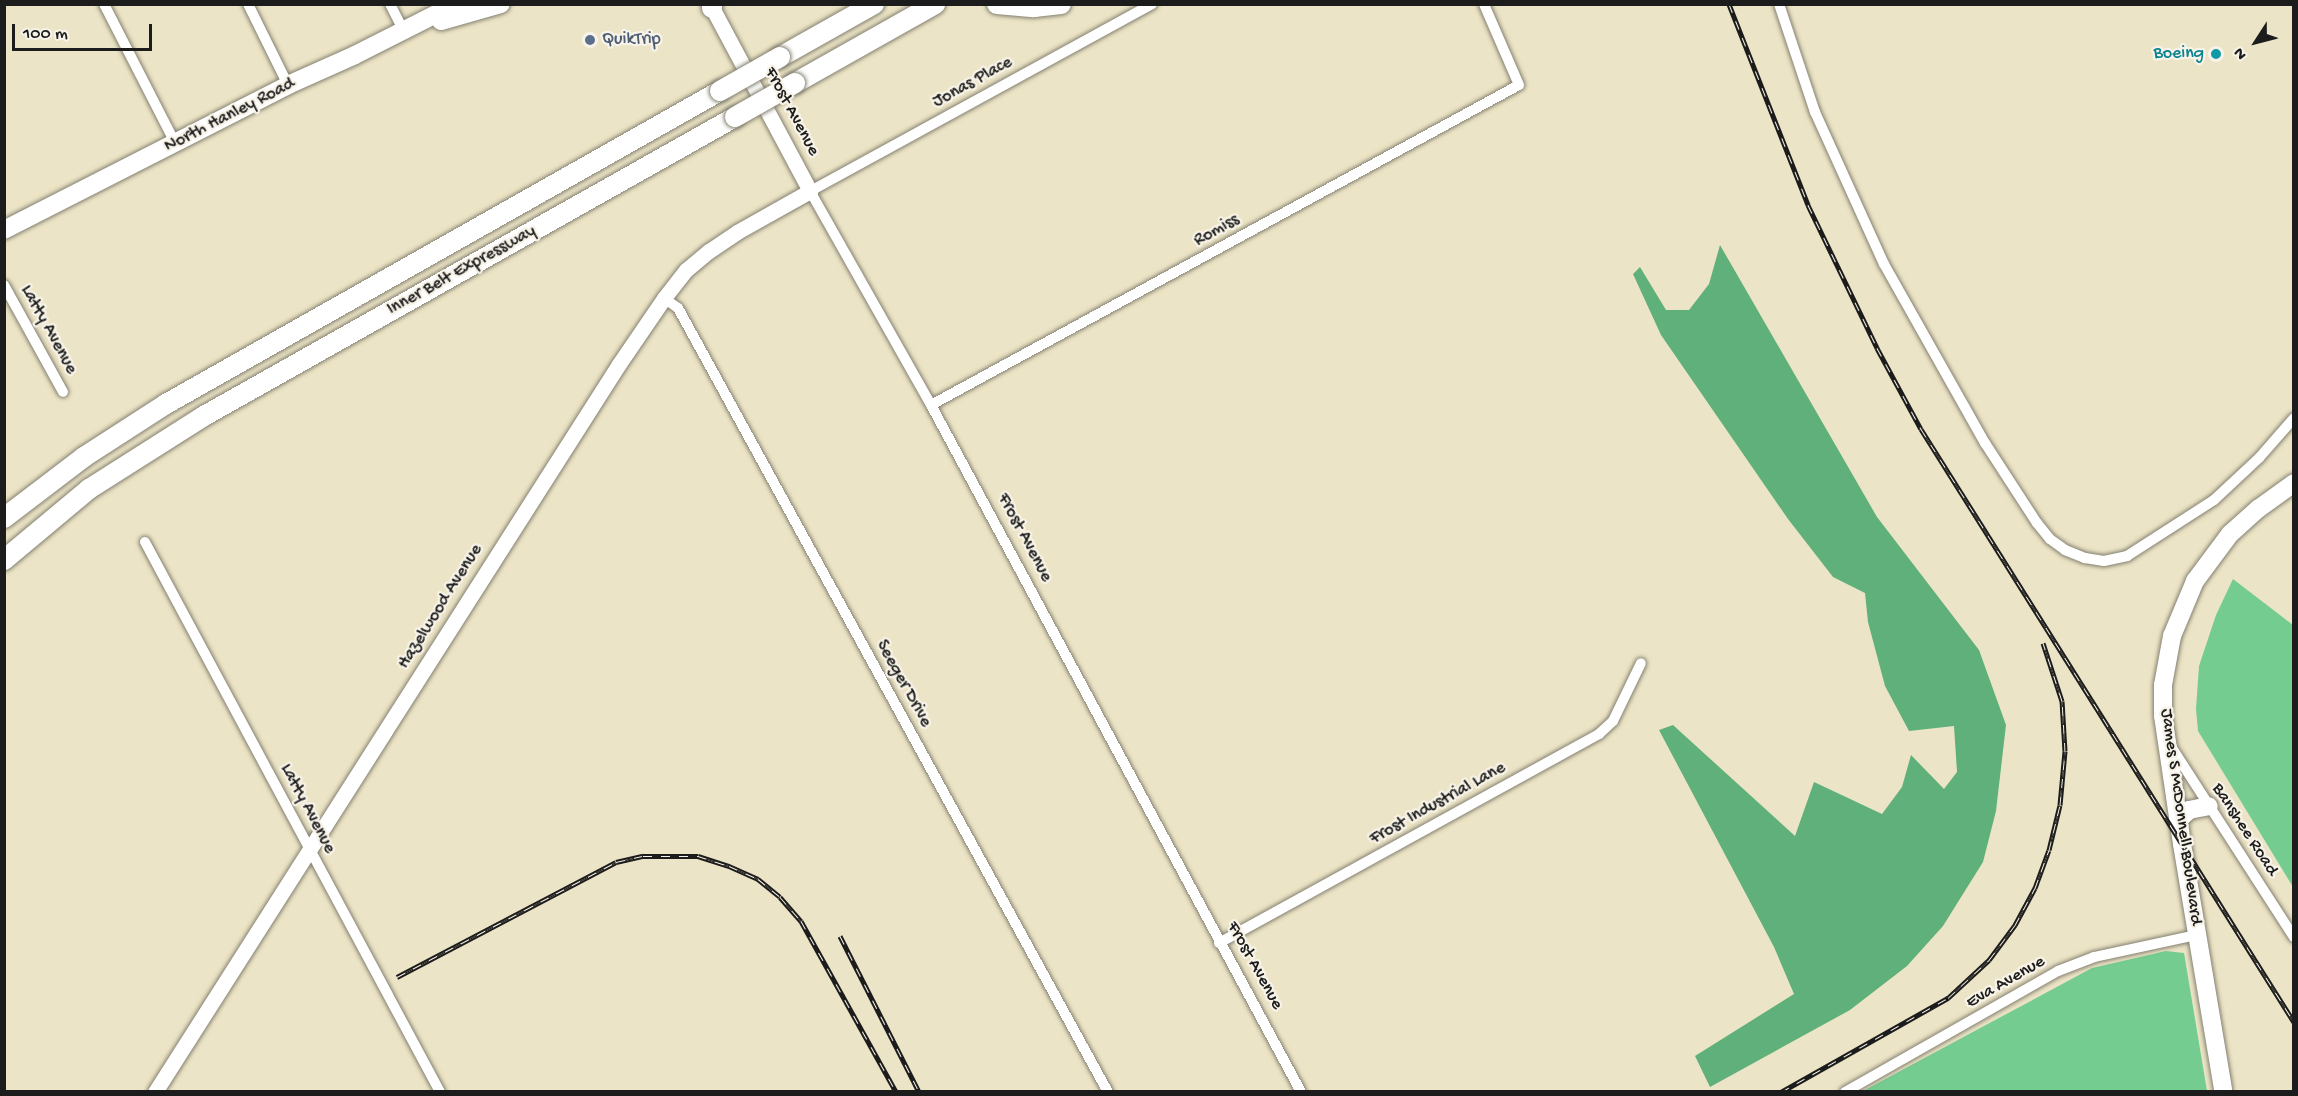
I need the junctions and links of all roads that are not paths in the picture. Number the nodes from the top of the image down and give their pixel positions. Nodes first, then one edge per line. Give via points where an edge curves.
1 (104, 4) edge
2 (248, 4) edge
3 (390, 4) edge
4 (456, 4) edge
5 (501, 4) edge
6 (874, 4) edge
7 (997, 4) edge
8 (1061, 4) edge
9 (1152, 4) edge
10 (1484, 4) edge
11 (1779, 4) edge
12 (712, 6) edge
13 (933, 6) edge
14 (404, 32) junction
15 (288, 85) junction
16 (175, 143) junction
17 (810, 191) junction
18 (4, 230) edge
19 (4, 285) edge
20 (664, 298) junction
21 (63, 392) dead end
22 (931, 405) junction
23 (2294, 418) edge
24 (2294, 483) edge
25 (4, 518) edge
26 (145, 542) dead end
27 (4, 560) edge
28 (1641, 663) dead end
29 (2166, 740) junction
30 (2209, 806) junction
31 (2178, 820) junction
32 (309, 850) junction
33 (2197, 935) junction
34 (2294, 937) edge
35 (1220, 943) junction
36 (2223, 1089) dead end
37 (155, 1092) edge
38 (440, 1092) edge
39 (1108, 1092) edge
40 (1301, 1092) edge
41 (1845, 1092) edge

1 - 16 street
2 - 15 street
3 - 14 street
4 - 14 main road, North Hanley Road
5 - 14 main road
6 - 25 highway, Inner Belt Expressway, bridge via 166,404 84,457
7 - 8 highway
9 - 17 street, Jonas Place
10 - 22 street, Romiss via 1519,85
11 - 23 street via 1815,112 1884,264 1985,443 2050,539 2085,558 2104,561 2127,556 2214,500
12 - 17 street, Frost Avenue
13 - 27 highway, Inner Belt Expressway, bridge via 204,416 89,489
14 - 15 main road, North Hanley Road
15 - 16 main road, North Hanley Road
16 - 18 main road, North Hanley Road
17 - 20 street, Hazelwood Avenue via 709,251 686,270
17 - 22 street, Frost Avenue
19 - 21 street, Latty Avenue
20 - 32 street, Hazelwood Avenue
20 - 39 street, Seeger Drive via 678,308
22 - 35 street, Frost Avenue
24 - 29 main road, James S McDonnell Boulevard via 2237,527 2195,581 2167,654 2163,705
26 - 32 street, Latty Avenue
28 - 35 street, Frost Industrial Lane via 1612,721 1599,734
29 - 30 street, Banshee Road
29 - 31 main road, James S McDonnell Boulevard
30 - 31 main road via 2189,810
30 - 34 street, Banshee Road
31 - 33 main road, James S McDonnell Boulevard
32 - 37 street, Hazelwood Avenue
32 - 38 street, Latty Avenue
33 - 36 main road, James S McDonnell Boulevard
33 - 41 street, Eva Avenue via 2094,957 2058,971
35 - 40 street, Frost Avenue

